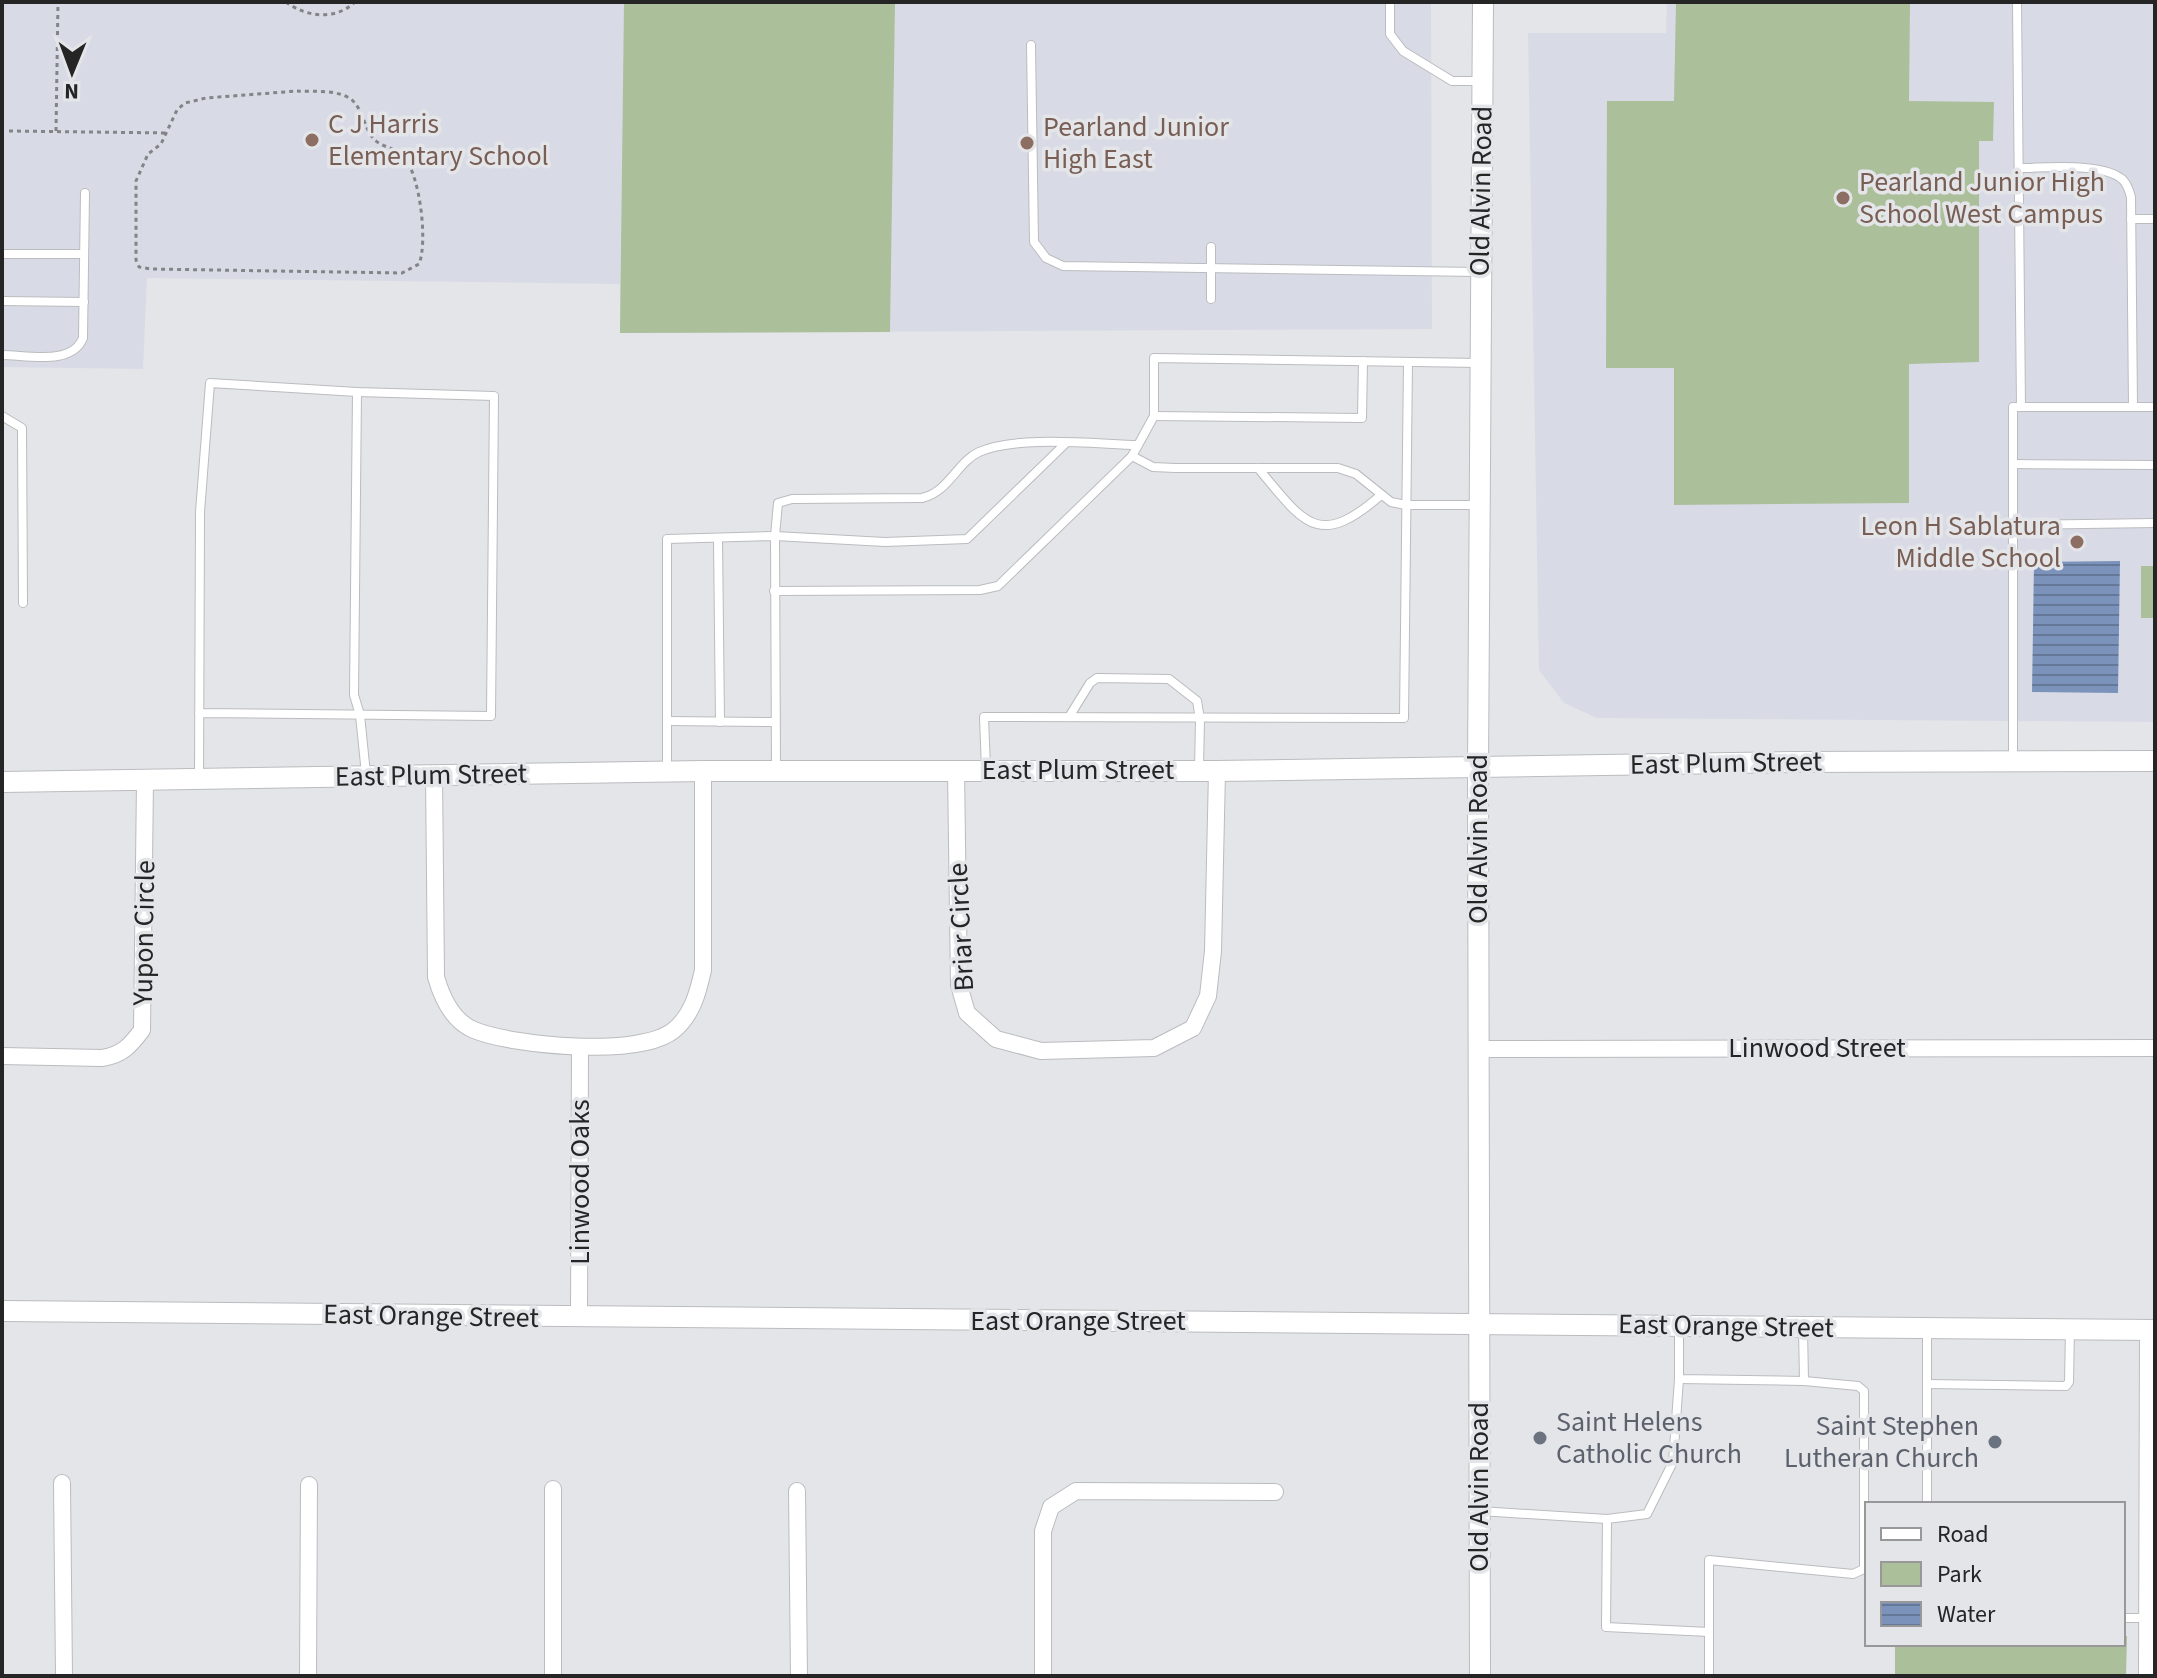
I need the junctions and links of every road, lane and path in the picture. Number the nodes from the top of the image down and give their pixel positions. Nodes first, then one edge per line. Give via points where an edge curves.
1 (58, 2) edge
2 (286, 2) edge
3 (355, 2) edge
4 (1390, 2) edge
5 (1483, 2) edge
6 (2017, 2) edge
7 (1031, 45) dead end
8 (1483, 81) junction
9 (9, 131) dead end
10 (56, 131) junction
11 (168, 133) junction
12 (2019, 168) junction
13 (85, 193) dead end
14 (2131, 219) junction
15 (2155, 219) edge
16 (1211, 247) dead end
17 (2, 254) edge
18 (84, 254) junction
19 (1211, 270) junction
20 (1480, 272) junction
21 (1211, 299) dead end
22 (2, 301) edge
23 (84, 302) junction
24 (2, 355) edge
25 (1363, 361) junction
26 (1408, 362) junction
27 (1480, 363) junction
28 (357, 392) junction
29 (2021, 407) junction
30 (2133, 407) junction
31 (2155, 407) edge
32 (2, 416) edge
33 (1154, 416) junction
34 (1065, 444) junction
35 (1138, 445) junction
36 (1132, 456) junction
37 (2013, 464) junction
38 (2155, 465) edge
39 (1258, 468) junction
40 (1381, 495) junction
41 (1406, 505) junction
42 (1479, 505) junction
43 (2155, 523) edge
44 (2013, 525) junction
45 (775, 536) junction
46 (718, 539) junction
47 (774, 591) junction
48 (23, 603) dead end
49 (199, 713) junction
50 (360, 715) junction
51 (1069, 717) junction
52 (1200, 719) junction
53 (667, 721) junction
54 (720, 722) junction
55 (775, 722) junction
56 (2013, 761) junction
57 (2155, 761) edge
58 (1478, 767) junction
59 (986, 769) junction
60 (956, 770) junction
61 (1208, 770) junction
62 (667, 771) junction
63 (703, 771) junction
64 (776, 771) junction
65 (434, 774) junction
66 (366, 775) junction
67 (199, 779) junction
68 (145, 781) junction
69 (2, 782) edge
70 (580, 1047) junction
71 (2155, 1048) edge
72 (1479, 1049) junction
73 (2, 1056) edge
74 (2, 1311) edge
75 (579, 1318) junction
76 (1478, 1324) junction
77 (1679, 1326) junction
78 (1803, 1327) junction
79 (1927, 1328) junction
80 (2070, 1330) junction
81 (2151, 1330) edge
82 (1679, 1379) junction
83 (1804, 1381) junction
84 (1927, 1384) junction
85 (62, 1483) dead end
86 (309, 1485) dead end
87 (553, 1489) dead end
88 (797, 1491) dead end
89 (1275, 1492) dead end
90 (1927, 1502) edge
91 (1479, 1511) junction
92 (1607, 1519) junction
93 (2125, 1618) edge
94 (2147, 1618) junction
95 (1709, 1632) junction
96 (64, 1676) edge
97 (308, 1676) edge
98 (553, 1676) edge
99 (799, 1676) edge
100 (1043, 1676) edge
101 (1480, 1676) edge
102 (1709, 1676) edge
103 (2147, 1676) edge

1 - 10 path
2 - 3 path via 312,15 337,12
4 - 8 lane via 1390,34 1403,51 1452,81
5 - 8 street, Old Alvin Road
6 - 12 lane
7 - 19 lane via 1034,242 1046,258 1063,266
8 - 20 street, Old Alvin Road
9 - 10 path
10 - 11 path
11 - 11 path via 148,154 136,181 139,267 402,273 419,264 424,237 408,162 400,152 376,142 352,101 341,95 297,91 206,98 177,110
12 - 14 lane via 2115,174 2131,197
12 - 29 lane
13 - 18 lane
14 - 15 lane
14 - 30 lane
16 - 19 lane
17 - 18 lane
18 - 23 lane
19 - 20 lane
19 - 21 lane
20 - 27 street, Old Alvin Road
22 - 23 lane
23 - 24 lane via 83,338 70,354
25 - 26 lane
25 - 33 lane via 1362,418
25 - 33 lane via 1154,358
26 - 27 lane
26 - 41 lane
27 - 42 street, Old Alvin Road
28 - 49 lane via 210,383 200,512
28 - 50 lane via 354,695
28 - 50 lane via 494,396 491,716
29 - 30 lane
29 - 37 lane via 2013,407
30 - 31 lane
32 - 48 lane via 22,428
33 - 35 lane
34 - 35 lane
34 - 45 lane via 967,539 885,542
34 - 45 lane via 1021,443 977,453 934,495 922,498 778,503
35 - 36 lane
36 - 39 lane via 1153,467
36 - 47 lane via 998,586
37 - 38 lane
37 - 44 lane
39 - 40 lane via 1338,468 1356,474
39 - 40 lane via 1295,512 1314,523 1343,523
40 - 41 lane
41 - 42 lane
41 - 52 lane via 1404,718
42 - 58 street, Old Alvin Road
43 - 44 lane
44 - 56 lane
45 - 46 lane
45 - 47 lane
46 - 53 lane via 667,539
46 - 54 lane
47 - 55 lane
49 - 50 lane
49 - 67 lane
50 - 66 lane
51 - 52 lane
51 - 52 lane via 1097,678 1169,679 1197,701
51 - 59 lane via 984,717
52 - 61 lane
53 - 54 lane
53 - 62 lane
54 - 55 lane
55 - 64 lane
56 - 57 street, East Plum Street
56 - 58 street, East Plum Street
58 - 61 street, East Plum Street
58 - 72 street, Old Alvin Road
59 - 60 street, East Plum Street
59 - 61 street, East Plum Street
60 - 61 street, Briar Circle via 959,985 967,1013 996,1039 1041,1051 1154,1048 1193,1028 1208,996 1213,951
60 - 64 street, East Plum Street
62 - 63 street, East Plum Street
62 - 65 street, East Plum Street
63 - 64 street, East Plum Street
63 - 70 street via 703,970 691,1010 673,1031 656,1039 630,1046
65 - 66 street, East Plum Street
65 - 70 street via 436,977 442,997 473,1030
66 - 67 street, East Plum Street
67 - 68 street, East Plum Street
68 - 69 street, East Plum Street
68 - 73 street, Yupon Circle via 142,1030 118,1055 102,1058
70 - 75 street, Linwood Oaks
71 - 72 street, Linwood Street
72 - 76 street, Old Alvin Road
74 - 75 street, East Orange Street
75 - 76 street, East Orange Street
76 - 77 street, East Orange Street
76 - 91 street, Old Alvin Road
77 - 78 street, East Orange Street
77 - 82 lane
78 - 79 street, East Orange Street
78 - 83 lane
79 - 80 street, East Orange Street
79 - 84 lane
80 - 81 street, East Orange Street
80 - 84 lane via 2066,1386
81 - 94 street
82 - 83 lane
82 - 92 lane via 1673,1462 1647,1514
83 - 95 lane via 1864,1391 1864,1569 1853,1574 1709,1560
84 - 90 lane
85 - 96 street
86 - 97 street
87 - 98 street
88 - 99 street
89 - 100 street via 1076,1491 1051,1507 1043,1531
91 - 92 lane
91 - 101 street, Old Alvin Road
92 - 95 lane via 1606,1627
93 - 94 lane
94 - 103 street
95 - 102 lane

